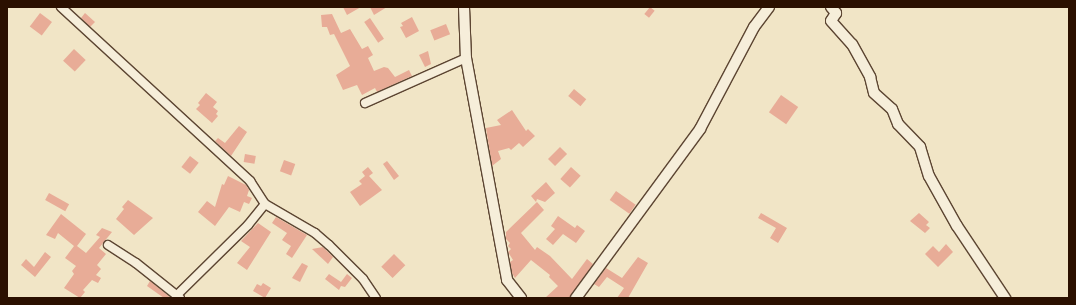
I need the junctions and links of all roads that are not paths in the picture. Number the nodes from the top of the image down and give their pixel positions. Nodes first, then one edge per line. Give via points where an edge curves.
1 (61, 7) edge
2 (464, 7) edge
3 (769, 7) edge
4 (836, 9) edge
5 (466, 58) junction
6 (365, 103) dead end
7 (265, 204) junction
8 (108, 245) dead end
9 (178, 296) edge
10 (376, 298) edge
11 (522, 298) edge
12 (576, 298) edge
13 (1005, 298) edge

1 - 7 street via 250,181
2 - 5 street
3 - 12 street via 754,27 700,129
4 - 13 street via 831,22 852,44 870,77 874,93 892,109 898,124 920,147 932,182 978,259
5 - 6 street
5 - 11 street via 507,280
7 - 9 street via 248,225
7 - 10 street via 315,232 363,279
8 - 9 street

